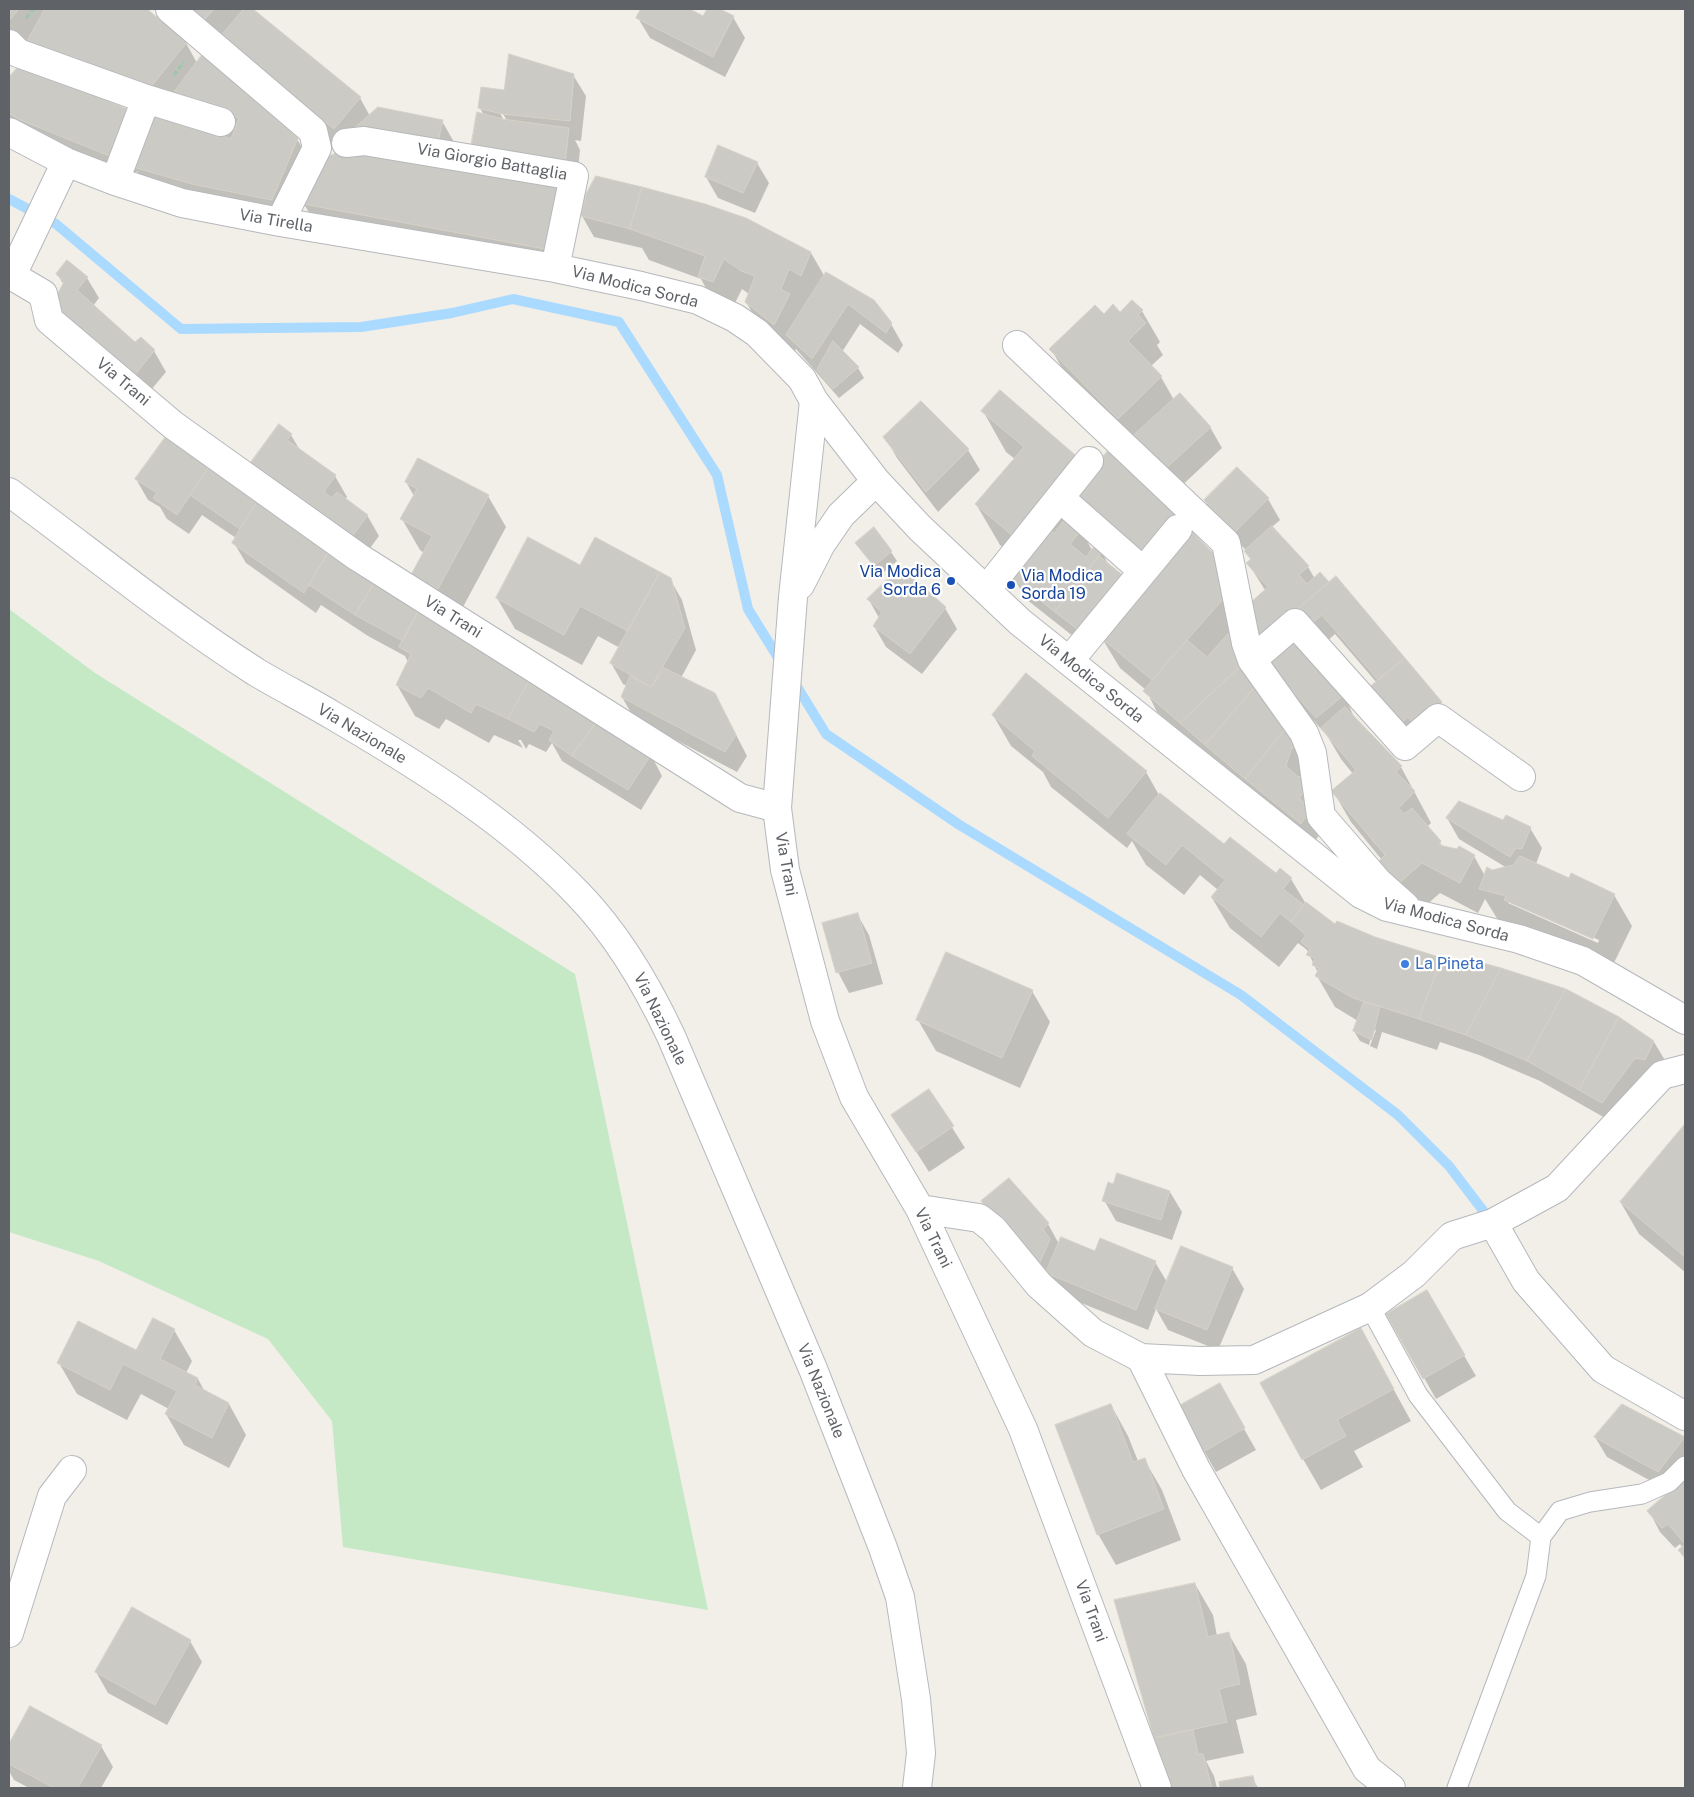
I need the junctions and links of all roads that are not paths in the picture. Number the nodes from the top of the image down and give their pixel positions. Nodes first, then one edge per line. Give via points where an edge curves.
1 (170, 9) edge
2 (12, 54) edge
3 (146, 99) junction
4 (220, 122) dead end
5 (9, 132) edge
6 (346, 143) dead end
7 (66, 162) junction
8 (115, 182) junction
9 (280, 222) junction
10 (556, 268) junction
11 (10, 274) edge
12 (1016, 345) dead end
13 (814, 401) junction
14 (1089, 461) dead end
15 (876, 481) junction
16 (9, 492) edge
17 (1060, 498) junction
18 (1178, 529) dead end
19 (1143, 571) junction
20 (986, 590) junction
21 (793, 597) junction
22 (1252, 660) junction
23 (1069, 662) junction
24 (1521, 777) dead end
25 (777, 808) junction
26 (1411, 912) junction
27 (1685, 1020) edge
28 (1685, 1069) edge
29 (920, 1209) junction
30 (1493, 1224) junction
31 (1370, 1307) junction
32 (1141, 1358) junction
33 (1685, 1416) edge
34 (1685, 1466) edge
35 (72, 1470) dead end
36 (1541, 1537) junction
37 (9, 1633) edge
38 (918, 1788) edge
39 (1157, 1788) edge
40 (1391, 1788) edge
41 (1457, 1788) edge

1 - 9 street via 313,131 316,148
2 - 3 street
3 - 4 street
3 - 8 street
5 - 7 street, Via Tirella
6 - 10 street, Via Giorgio Battaglia via 364,141 574,176
7 - 8 street, Via Tirella
7 - 11 street
8 - 9 street, Via Tirella via 182,203
9 - 10 street, Via Tirella
10 - 13 street, Via Modica Sorda via 698,300 735,318 782,356 802,379
11 - 25 street, Via Trani via 43,294 49,320 173,425 358,557 740,798
12 - 22 street via 1226,543
13 - 15 street, Via Modica Sorda
13 - 21 street
14 - 17 street
15 - 20 street, Via Modica Sorda
15 - 21 street via 841,514
16 - 38 street, Via Nazionale via 257,672 447,786 534,852 580,895 622,948 654,1000 671,1036 813,1369 883,1548 900,1597 909,1650 921,1753
17 - 19 street
17 - 20 street
18 - 19 street
19 - 23 street
20 - 23 street, Via Modica Sorda
21 - 25 street
22 - 24 street via 1295,623 1405,746 1438,718
22 - 26 street via 1304,733 1312,753 1321,816 1378,882
23 - 26 street, Via Modica Sorda via 1361,894 1387,907
25 - 29 street, Via Trani via 785,870 825,1021 854,1097
26 - 27 street, Via Modica Sorda via 1519,939 1582,961
28 - 30 street via 1662,1075 1557,1188
29 - 32 street via 979,1218 993,1229 1039,1285 1093,1333
29 - 39 street, Via Trani via 1023,1429
30 - 31 street via 1452,1236 1414,1274
30 - 33 street via 1526,1281 1603,1369
31 - 32 street via 1254,1360
31 - 36 lane via 1418,1395 1507,1511
32 - 40 street via 1196,1469 1367,1769
34 - 36 lane via 1669,1482 1642,1494 1590,1502 1560,1512
35 - 37 street via 52,1496
36 - 41 lane via 1536,1576

